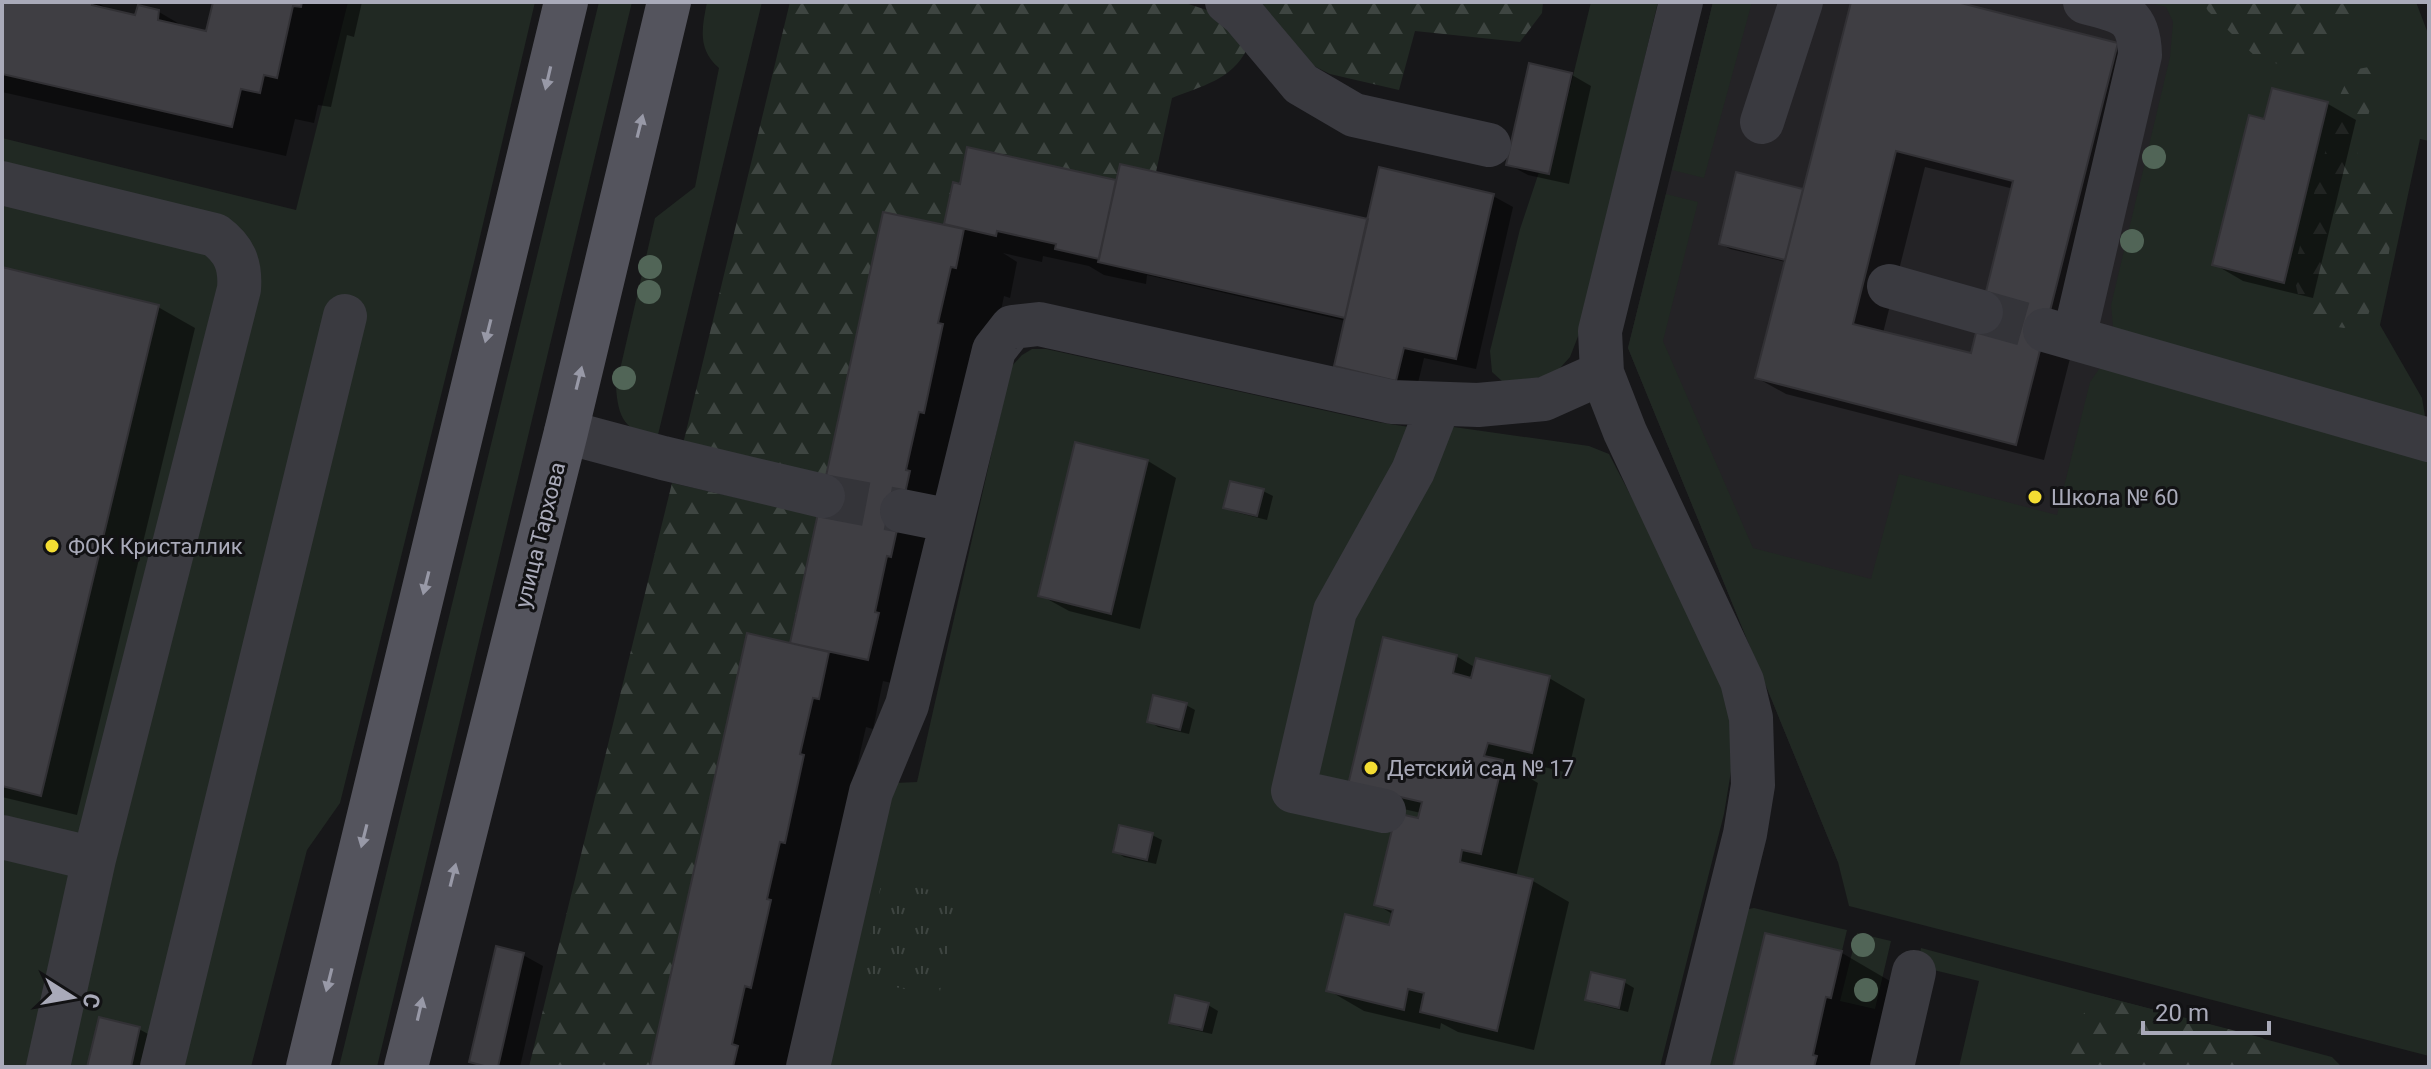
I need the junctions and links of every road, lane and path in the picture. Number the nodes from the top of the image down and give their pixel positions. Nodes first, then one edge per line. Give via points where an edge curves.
1 (566, 2) edge
2 (669, 2) edge
3 (1227, 2) edge
4 (1681, 2) edge
5 (1801, 2) edge
6 (2085, 2) edge
7 (1762, 122) dead end
8 (1489, 145) dead end
9 (2, 183) edge
10 (1889, 286) dead end
11 (1981, 312) tunnel mouth
12 (345, 316) dead end
13 (1602, 373) junction
14 (1439, 404) junction
15 (566, 432) junction
16 (2429, 440) edge
17 (823, 496) tunnel mouth
18 (902, 511) tunnel mouth
19 (952, 521) junction
20 (1384, 811) dead end
21 (2, 837) edge
22 (94, 859) junction
23 (1914, 972) dead end
24 (48, 1067) edge
25 (162, 1067) edge
26 (308, 1067) edge
27 (406, 1067) edge
28 (808, 1067) edge
29 (1687, 1067) edge
30 (1892, 1067) edge

1 -> 26 main road
15 -> 2 main road, улица Тархова
3 - 8 street via 1301,84 1354,115
4 - 13 street via 1600,331
5 - 7 street
6 - 16 street via 2129,17 2140,34 2140,55 2060,334
9 - 22 street via 215,235 236,257 240,273
10 - 11 street
12 - 25 street
13 - 14 street via 1544,399
13 - 29 street via 1742,681 1751,718 1753,785 1745,834
14 - 19 street via 1392,402 1039,324 1012,327 994,350
14 - 20 street via 1413,471 1335,611 1293,791
15 - 17 street
27 -> 15 main road, улица Тархова
18 - 19 street
19 - 28 street via 907,705 871,792
21 - 22 street
22 - 24 street
23 - 30 street

